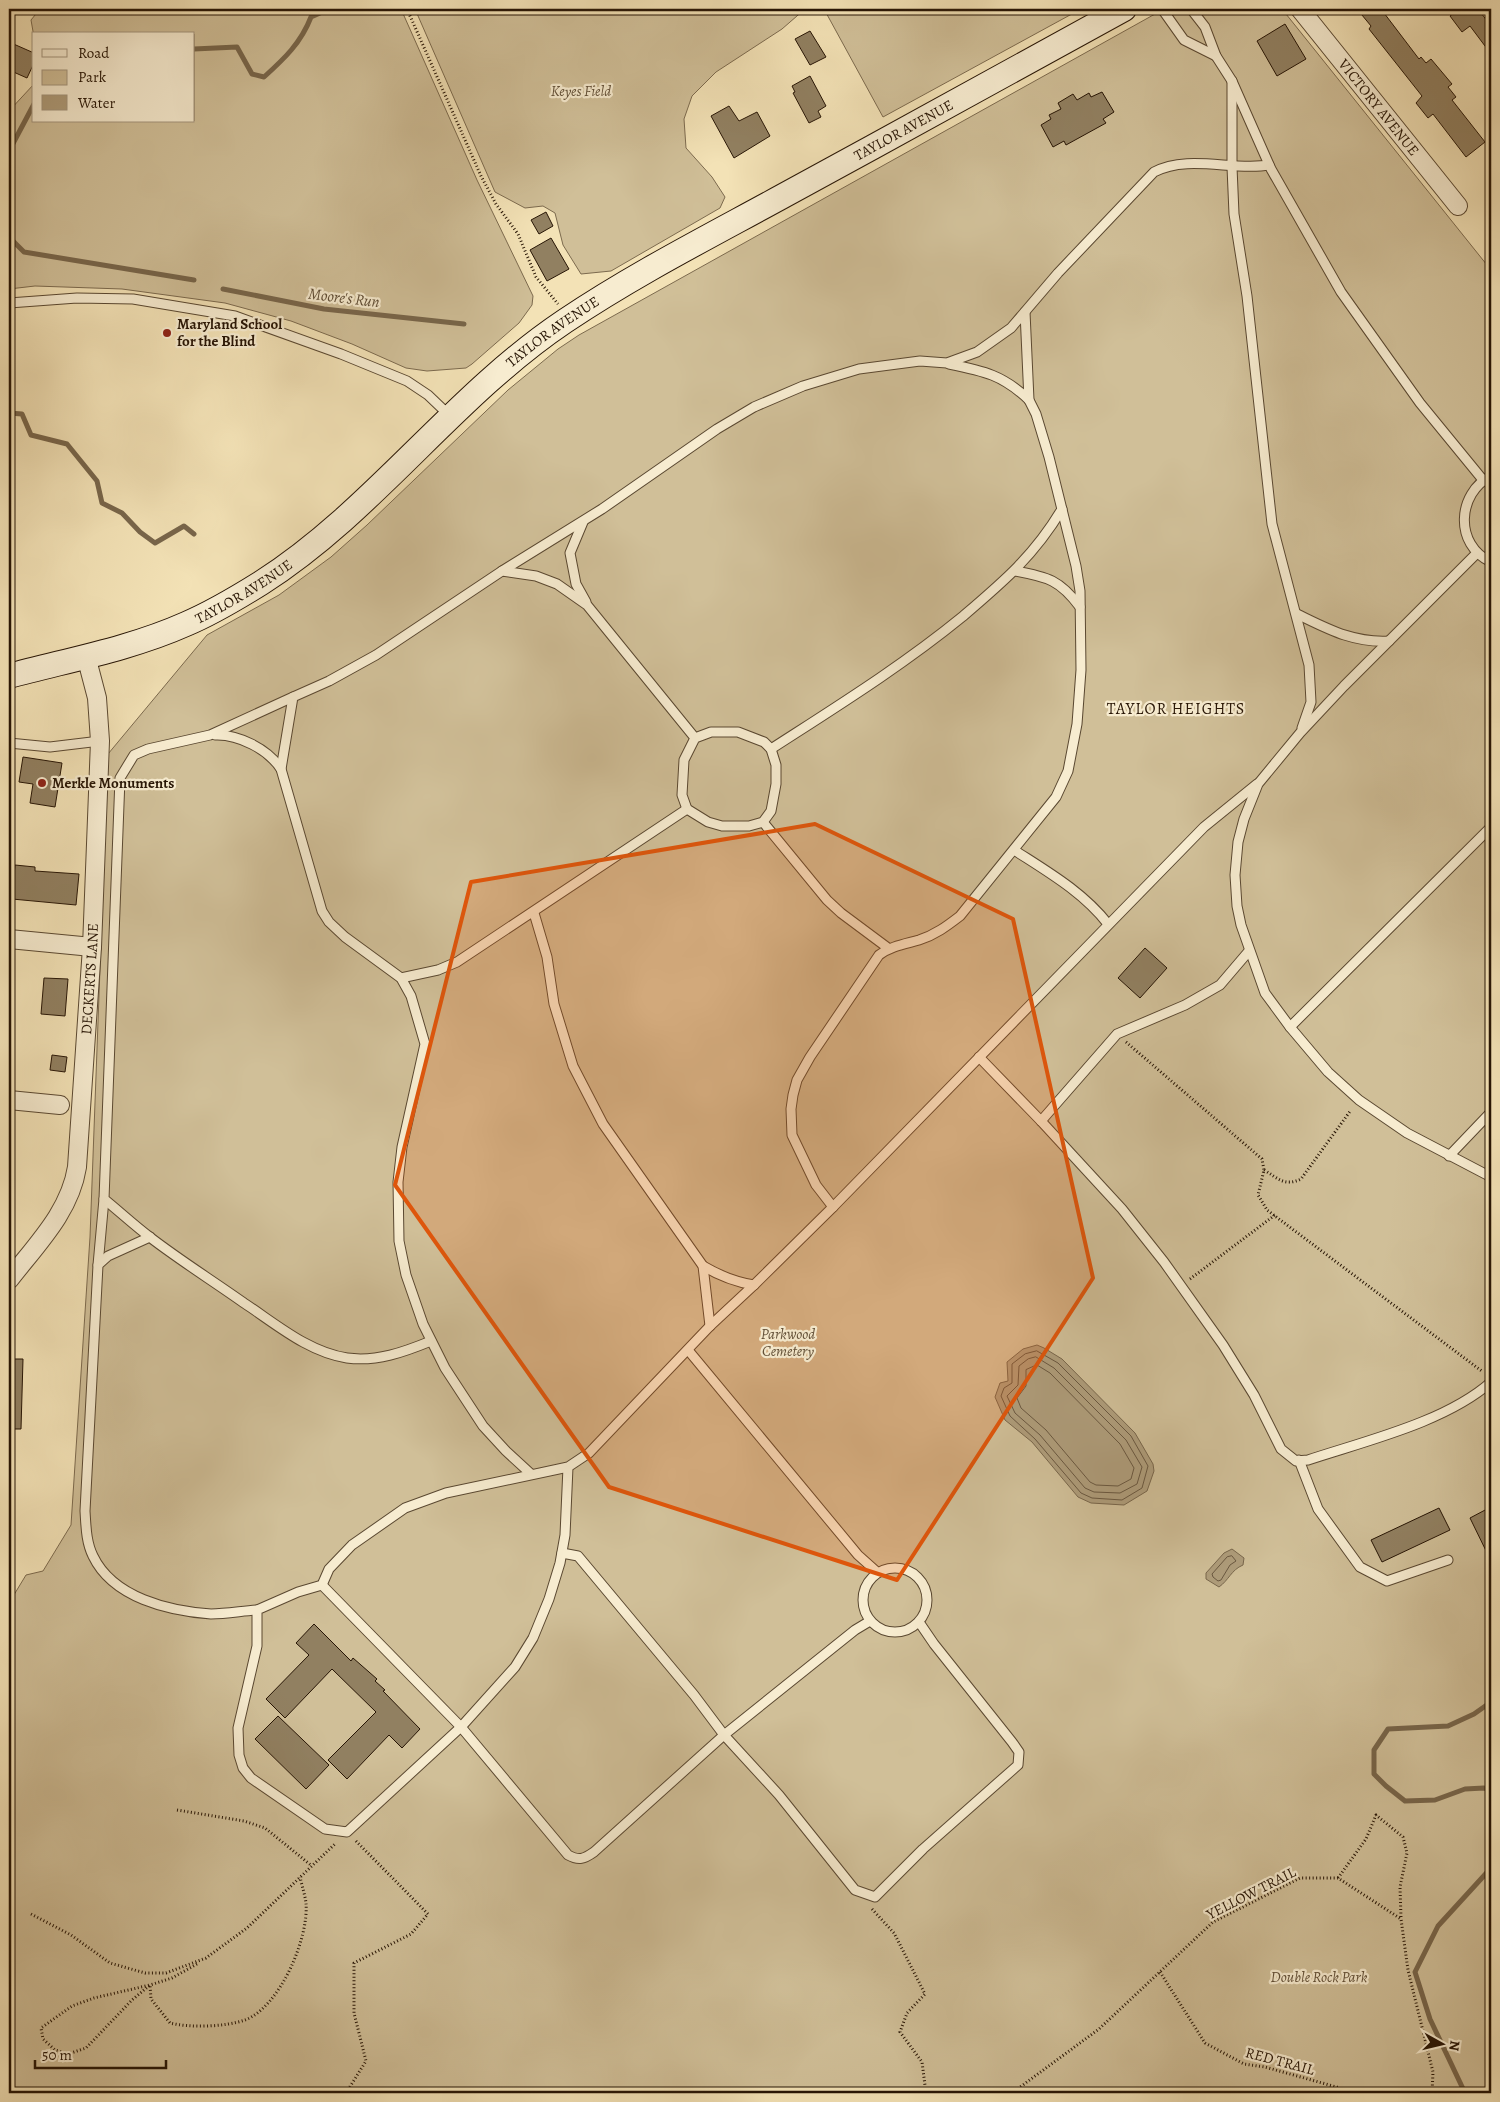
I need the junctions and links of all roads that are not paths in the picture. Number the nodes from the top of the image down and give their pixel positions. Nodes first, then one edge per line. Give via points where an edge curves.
1 (1124, 9) edge
2 (1162, 9) edge
3 (1191, 9) edge
4 (1300, 9) edge
5 (1216, 56) junction
6 (1232, 81) junction
7 (1269, 165) junction
8 (1232, 167) junction
9 (1458, 206) dead end
10 (9, 303) edge
11 (1026, 312) junction
12 (947, 363) junction
13 (1029, 400) junction
14 (450, 416) junction
15 (1487, 478) edge
16 (1062, 509) junction
17 (583, 522) junction
18 (1477, 553) junction
19 (1491, 562) edge
20 (1015, 570) junction
21 (502, 571) junction
22 (587, 605) junction
23 (1080, 607) junction
24 (1297, 614) junction
25 (1389, 641) junction
26 (86, 656) junction
27 (9, 676) edge
28 (293, 697) junction
29 (1300, 733) junction
30 (210, 735) junction
31 (696, 738) junction
32 (100, 741) junction
33 (9, 743) edge
34 (771, 748) junction
35 (281, 769) junction
36 (1258, 784) junction
37 (687, 809) junction
38 (763, 822) junction
39 (1491, 827) edge
40 (1014, 850) junction
41 (534, 913) junction
42 (1108, 924) junction
43 (9, 939) edge
44 (92, 947) junction
45 (888, 948) junction
46 (1249, 951) junction
47 (401, 978) junction
48 (1290, 1027) junction
49 (979, 1056) junction
50 (9, 1100) edge
51 (60, 1105) dead end
52 (1491, 1112) edge
53 (1042, 1121) junction
54 (1449, 1156) junction
55 (1491, 1177) edge
56 (104, 1199) junction
57 (832, 1207) junction
58 (150, 1238) junction
59 (98, 1265) junction
60 (703, 1266) junction
61 (9, 1280) edge
62 (754, 1285) junction
63 (710, 1326) junction
64 (431, 1341) junction
65 (688, 1350) junction
66 (1491, 1382) edge
67 (1299, 1460) junction
68 (568, 1467) junction
69 (531, 1474) junction
70 (562, 1553) junction
71 (1448, 1560) dead end
72 (877, 1572) junction
73 (322, 1585) junction
74 (257, 1610) junction
75 (870, 1621) junction
76 (919, 1622) junction
77 (461, 1728) junction
78 (724, 1735) junction

1 - 14 main road, TAYLOR AVENUE via 667,260 570,318 515,357
2 - 5 lane via 1184,40
3 - 5 lane via 1205,27
4 - 9 street, VICTORY AVENUE
5 - 6 lane
6 - 7 lane
6 - 8 lane
7 - 8 lane
7 - 15 lane via 1341,292 1420,403
8 - 11 lane via 1178,164 1154,172 1058,273
8 - 24 lane via 1234,214 1247,296 1272,524
10 - 14 lane via 77,298 133,299 235,316 407,381
11 - 12 lane via 996,340 977,352
11 - 13 lane
12 - 13 lane via 982,370 1000,378 1015,386
12 - 17 lane via 920,361 859,369 803,386 754,407
13 - 16 lane via 1036,414
14 - 26 main road, TAYLOR AVENUE via 331,530 262,582 186,624
15 - 18 lane via 1467,501 1464,515 1464,529
16 - 20 lane via 1037,547
16 - 23 lane via 1076,566
17 - 21 lane
17 - 22 lane via 570,553 576,584
18 - 19 lane
18 - 25 lane
20 - 23 lane via 1058,583
20 - 34 lane via 934,639
21 - 22 lane via 536,576 557,584
21 - 28 lane via 376,655
22 - 31 lane
23 - 40 lane via 1081,670 1077,724 1068,771 1056,797
24 - 25 lane via 1339,635 1375,642
24 - 29 lane via 1309,665 1311,702
25 - 29 lane
26 - 27 main road, TAYLOR AVENUE
26 - 32 street, DECKERTS LANE via 97,698
28 - 30 lane
28 - 35 lane
29 - 36 lane
30 - 35 lane via 240,739 268,754
30 - 56 lane via 134,754 120,778
31 - 34 lane via 711,732 738,732
31 - 37 lane via 684,760 682,795
32 - 33 lane via 50,747
32 - 44 street, DECKERTS LANE
34 - 38 lane via 776,765 776,784 771,811
35 - 47 lane via 322,911 345,937
36 - 42 lane via 1204,827
36 - 46 lane via 1238,842 1235,875 1237,906
37 - 38 lane via 708,822 722,826 749,826
37 - 41 lane
38 - 45 lane via 827,900
39 - 48 lane
40 - 42 lane via 1076,891 1097,909
40 - 45 lane via 960,916 946,927 920,940
41 - 47 lane via 457,962
41 - 60 lane via 547,957 554,1004 573,1066 604,1124
42 - 49 lane
43 - 44 street
44 - 61 street, DECKERTS LANE via 75,1183 60,1214
45 - 57 lane via 879,955 810,1057 793,1095 792,1135 816,1185
46 - 48 lane via 1265,993
46 - 53 lane via 1220,985 1185,1005 1117,1034
47 - 64 lane via 411,996 425,1044 402,1148 398,1182 399,1241 414,1302
48 - 54 lane via 1328,1072 1359,1100
49 - 53 lane
49 - 57 lane
50 - 51 street
52 - 54 lane
53 - 67 lane via 1122,1210 1182,1285 1249,1386 1281,1449
54 - 55 lane
56 - 58 lane
56 - 59 lane
57 - 62 lane
58 - 59 lane via 115,1253
58 - 64 lane via 295,1337 329,1354 375,1359
59 - 74 lane via 85,1511 86,1535 93,1556 110,1579 142,1599 180,1610 213,1614
60 - 62 lane via 737,1283
60 - 63 lane
62 - 63 lane
63 - 65 lane
64 - 69 lane via 483,1426
65 - 68 lane via 589,1453
65 - 72 lane via 858,1554
66 - 67 lane via 1461,1403 1427,1420 1308,1460
67 - 71 lane via 1318,1509 1360,1566 1387,1581
68 - 69 lane
68 - 70 lane
69 - 73 lane via 446,1493 405,1508 352,1545 329,1569
70 - 77 lane via 549,1599 533,1638 515,1667
70 - 78 lane via 578,1556
72 - 75 lane via 863,1595 864,1609
72 - 76 lane via 895,1567 913,1572 925,1586 928,1605
73 - 74 lane
73 - 77 lane
74 - 77 lane via 257,1646 238,1728 243,1768 251,1778 325,1829 347,1832
75 - 76 lane via 886,1631 904,1631
75 - 78 lane
76 - 78 lane via 1019,1752 1018,1765 875,1897 855,1890 779,1795
77 - 78 lane via 568,1855 575,1859 584,1859

